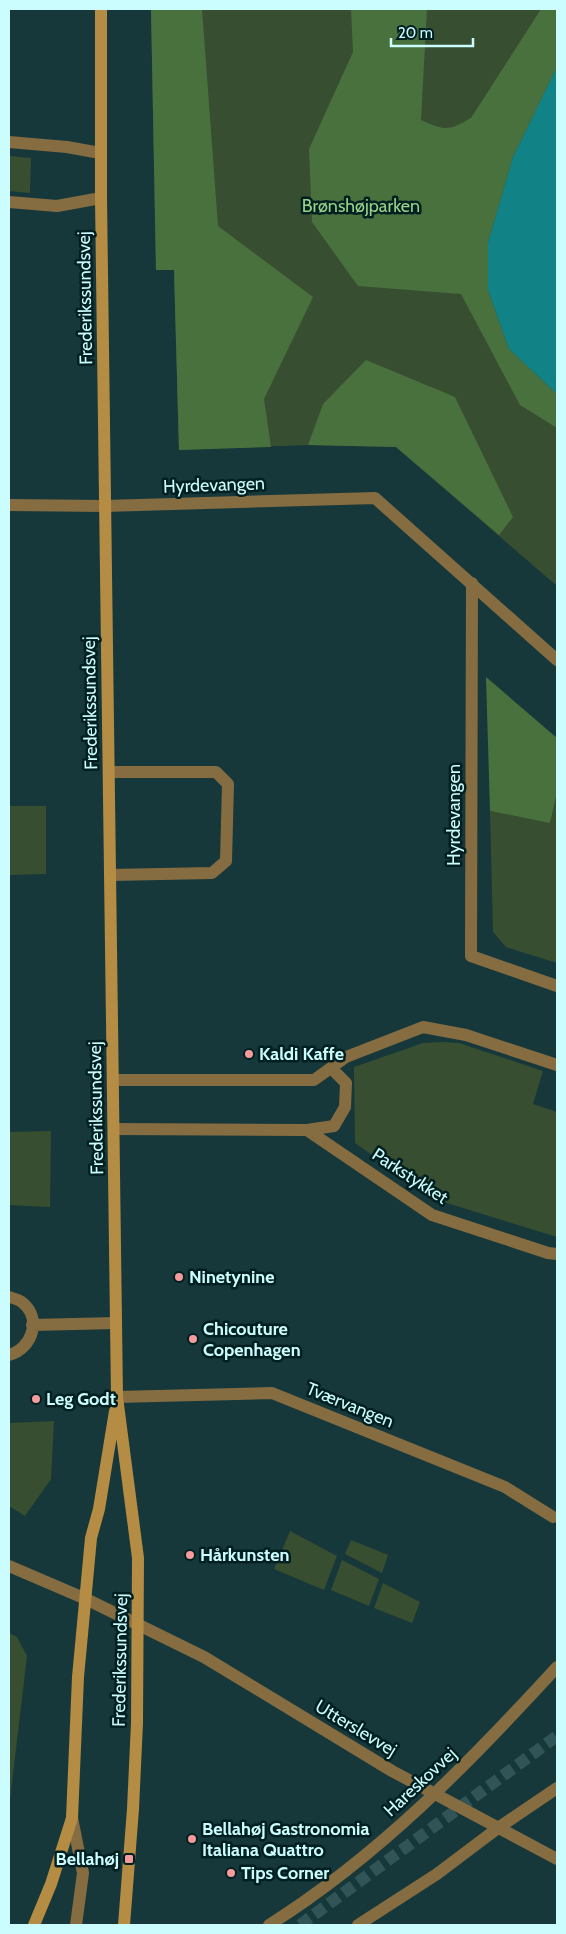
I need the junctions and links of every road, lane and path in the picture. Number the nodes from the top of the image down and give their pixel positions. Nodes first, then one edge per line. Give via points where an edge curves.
1 (101, 9) edge
2 (9, 142) edge
3 (100, 153) junction
4 (101, 198) junction
5 (9, 202) edge
6 (9, 505) edge
7 (105, 506) junction
8 (472, 583) junction
9 (557, 660) edge
10 (108, 772) junction
11 (110, 875) junction
12 (557, 986) edge
13 (557, 1065) edge
14 (330, 1068) junction
15 (113, 1080) junction
16 (114, 1128) junction
17 (307, 1130) junction
18 (557, 1254) edge
19 (9, 1297) edge
20 (116, 1323) junction
21 (32, 1325) junction
22 (9, 1355) edge
23 (117, 1397) junction
24 (553, 1517) dead end
25 (9, 1566) edge
26 (86, 1600) junction
27 (138, 1624) junction
28 (557, 1667) edge
29 (557, 1788) edge
30 (434, 1794) junction
31 (72, 1818) junction
32 (498, 1828) junction
33 (557, 1859) edge
34 (34, 1925) edge
35 (76, 1925) edge
36 (124, 1925) edge
37 (269, 1925) edge
38 (358, 1925) edge

1 - 3 main road, Frederikssundsvej
2 - 3 street
3 - 4 main road, Frederikssundsvej
4 - 5 street via 57,206
4 - 7 main road, Frederikssundsvej
6 - 7 street, Hyrdevangen
7 - 8 street, Hyrdevangen via 375,498
7 - 10 main road, Frederikssundsvej
8 - 9 street, Hyrdevangen
8 - 12 street, Hyrdevangen via 471,956
10 - 11 main road, Frederikssundsvej
10 - 11 street via 216,772 228,784 226,861 212,873
11 - 15 main road, Frederikssundsvej
13 - 14 street via 466,1036 423,1027 346,1057
14 - 15 street via 314,1080
14 - 17 street via 346,1083 346,1106 334,1126
15 - 16 main road, Frederikssundsvej
16 - 17 street
16 - 20 main road, Frederikssundsvej
17 - 18 street, Parkstykket via 432,1215
19 - 21 street via 23,1303 33,1319
20 - 21 street
20 - 23 main road, Frederikssundsvej
21 - 22 street via 31,1338 19,1352
23 - 24 street, Tværvangen via 272,1393 505,1486
23 - 26 main road, Frederikssundsvej via 99,1509 91,1538
23 - 27 main road, Frederikssundsvej via 138,1558
25 - 26 street, Utterslevvej
26 - 27 street, Utterslevvej
26 - 31 main road, Frederikssundsvej via 78,1678
27 - 30 street, Utterslevvej via 204,1657
27 - 36 main road, Frederikssundsvej via 133,1800
28 - 30 street, Hareskovvej via 500,1730
29 - 32 street
30 - 32 street, Utterslevvej
30 - 37 street, Hareskovvej via 363,1857
31 - 34 main road, Frederikssundsvej
31 - 35 street, Frederikssundsvej via 83,1873
32 - 33 street, Utterslevvej
32 - 38 street via 437,1874

